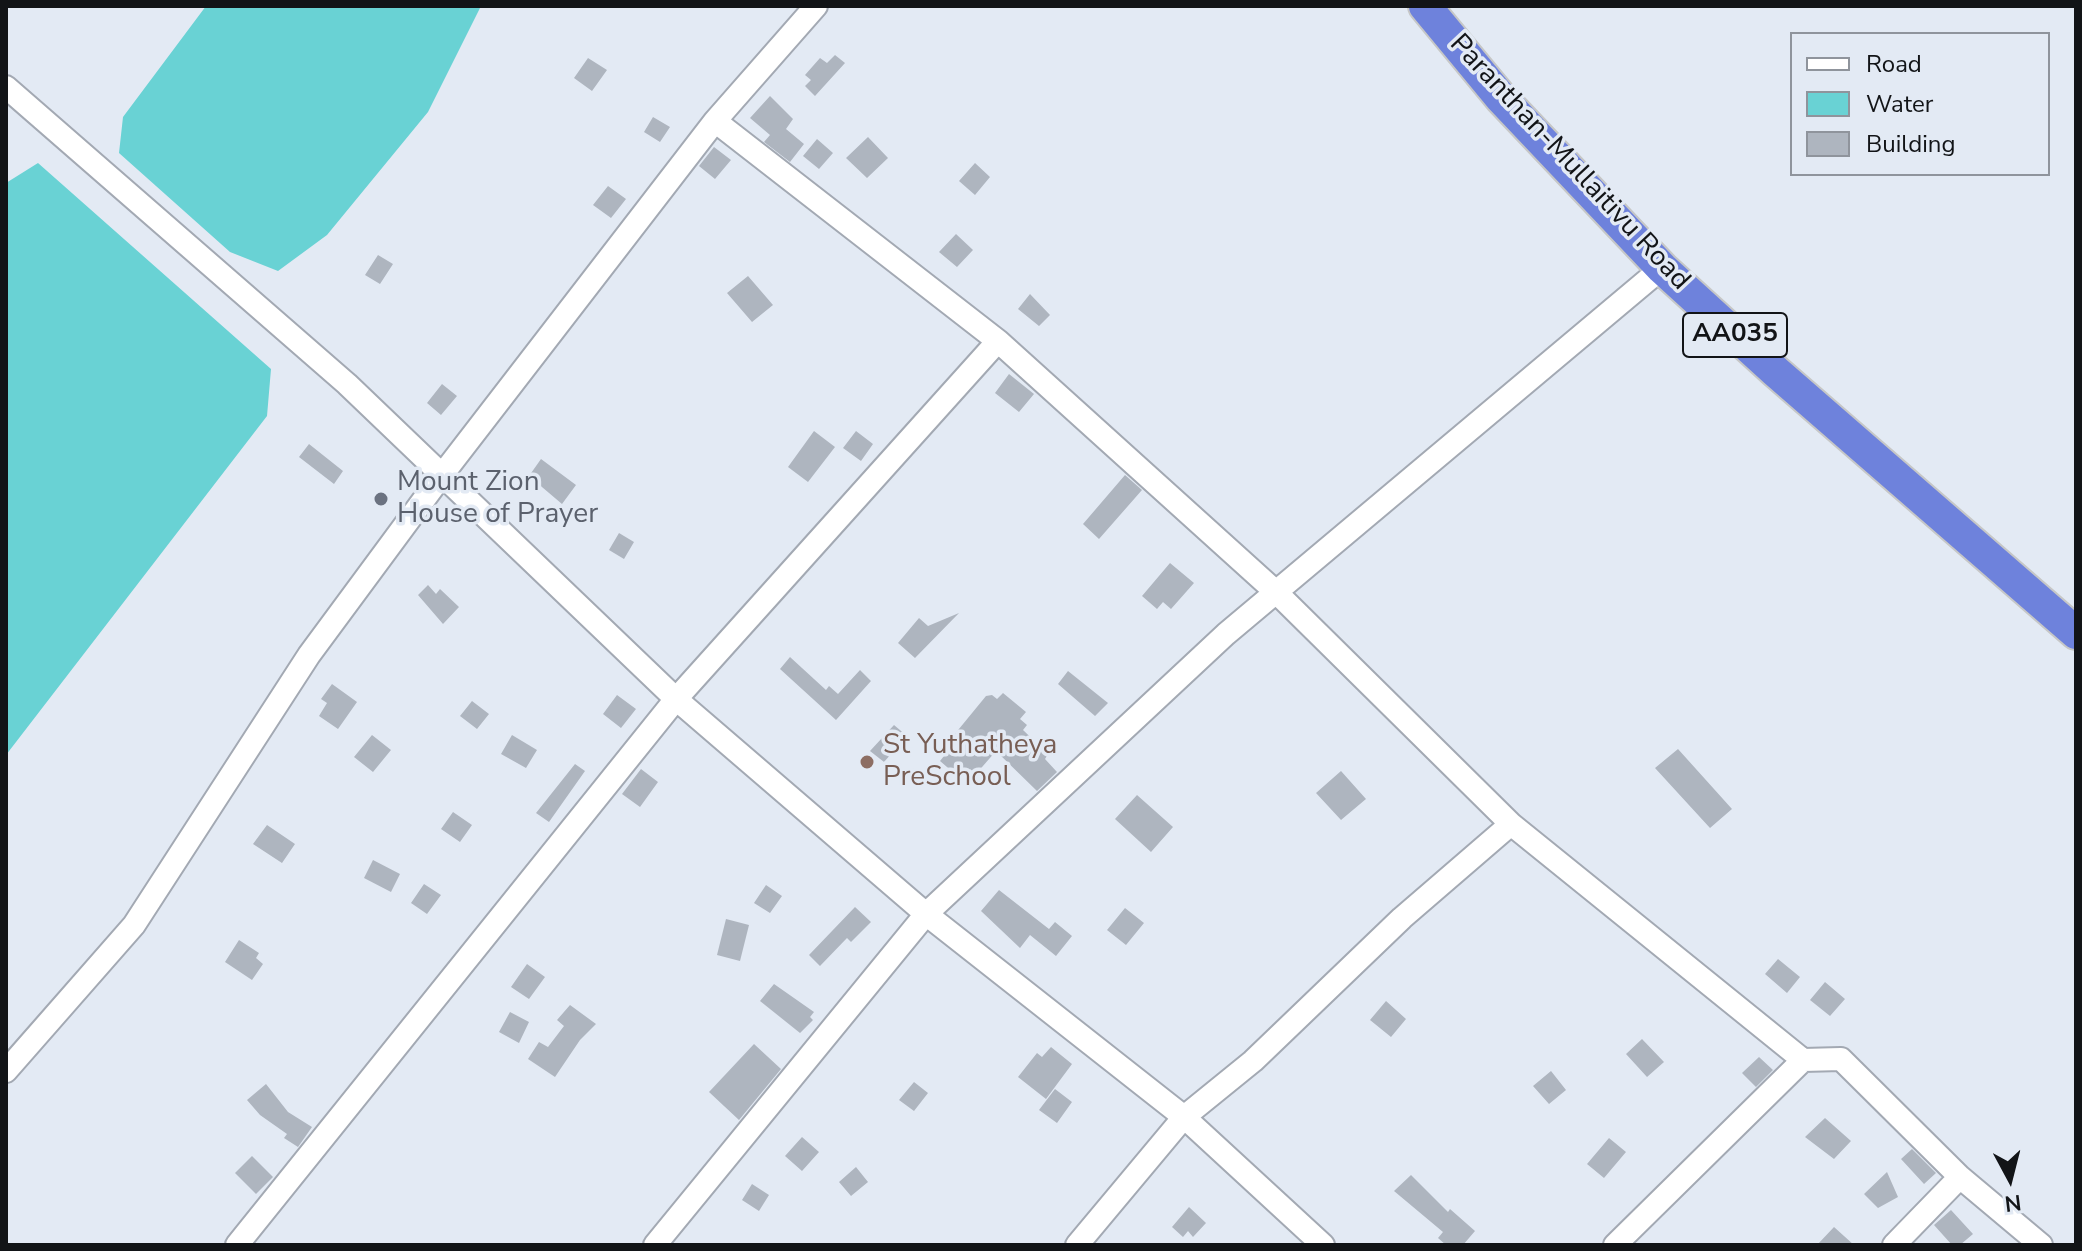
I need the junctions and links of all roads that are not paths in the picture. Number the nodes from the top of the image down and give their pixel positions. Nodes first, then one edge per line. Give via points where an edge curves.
1 (816, 6) edge
2 (1425, 6) edge
3 (6, 87) edge
4 (715, 121) junction
5 (1662, 268) junction
6 (998, 341) junction
7 (442, 475) junction
8 (1277, 593) junction
9 (2076, 633) edge
10 (676, 699) junction
11 (1511, 824) junction
12 (926, 914) junction
13 (1803, 1060) junction
14 (6, 1071) edge
15 (1184, 1117) junction
16 (1960, 1177) junction
17 (237, 1245) edge
18 (655, 1245) edge
19 (1077, 1245) edge
20 (1323, 1245) edge
21 (1615, 1245) edge
22 (1894, 1245) edge
23 (2041, 1245) edge

1 - 4 street
2 - 5 highway, Paranthan-Mullaitivu Road / AA035 via 1501,98
3 - 7 street via 347,384
4 - 6 street
4 - 7 street
5 - 8 street
5 - 9 highway, Paranthan-Mullaitivu Road / AA035
6 - 8 street
6 - 10 street
7 - 10 street
7 - 14 street via 309,655 134,925
8 - 11 street
8 - 12 street via 1226,634
10 - 12 street
10 - 17 street
11 - 13 street
11 - 15 street via 1402,918 1253,1061
12 - 15 street
12 - 18 street
13 - 16 street via 1841,1059
13 - 21 street
15 - 19 street
15 - 20 street
16 - 22 street
16 - 23 street

